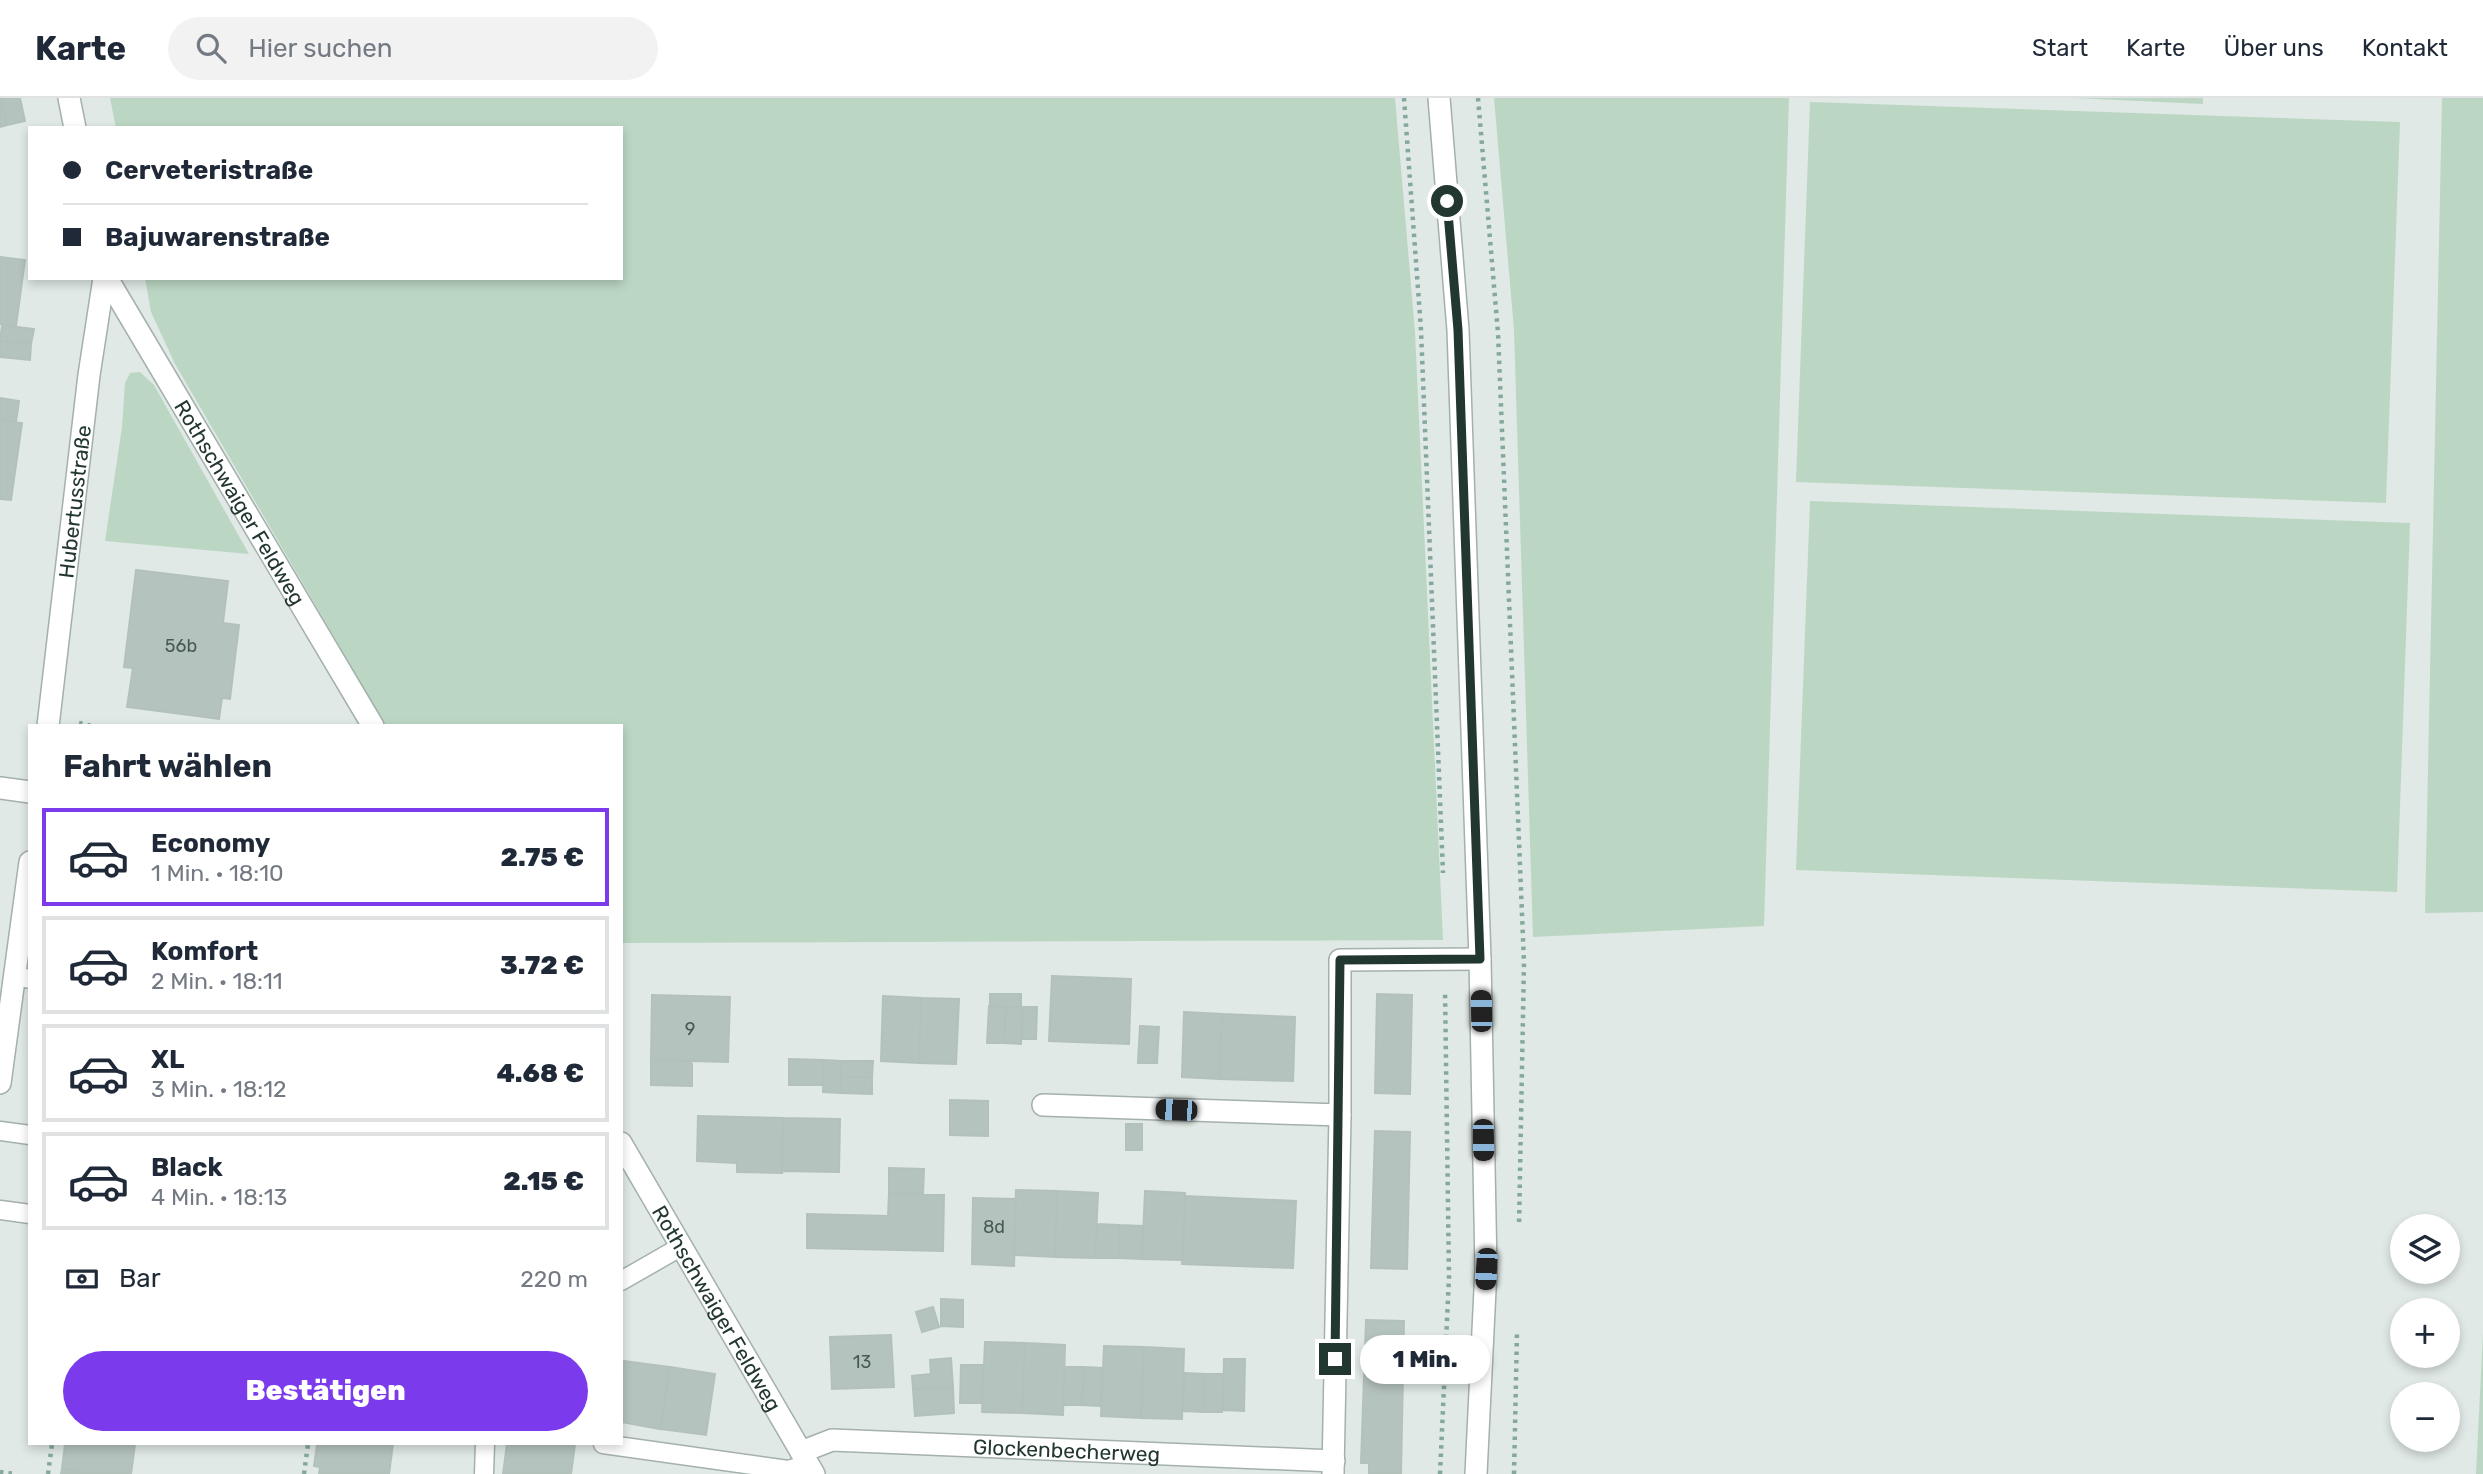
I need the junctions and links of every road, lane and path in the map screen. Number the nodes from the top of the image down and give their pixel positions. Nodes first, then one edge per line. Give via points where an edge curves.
1 (69, 98) edge
2 (1404, 98) edge
3 (1439, 98) edge
4 (1479, 98) edge
5 (75, 126) edge
6 (106, 280) edge
7 (107, 280) edge
8 (47, 724) edge
9 (372, 724) edge
10 (0, 788) edge
11 (28, 792) edge
12 (1443, 876) dead end
13 (28, 889) edge
14 (1444, 959) junction
15 (1480, 959) junction
16 (22, 977) edge
17 (0, 1083) edge
18 (1043, 1105) dead end
19 (1340, 1115) junction
20 (0, 1131) edge
21 (28, 1135) edge
22 (623, 1146) edge
23 (0, 1210) edge
24 (28, 1214) edge
25 (1518, 1239) dead end
26 (682, 1246) junction
27 (623, 1281) edge
28 (1517, 1322) dead end
29 (52, 1445) edge
30 (308, 1445) edge
31 (485, 1445) edge
32 (610, 1445) edge
33 (808, 1463) edge
34 (1333, 1467) edge
35 (0, 1472) edge
36 (15, 1474) edge
37 (48, 1474) edge
38 (304, 1474) edge
39 (484, 1474) edge
40 (1440, 1474) edge
41 (1476, 1474) edge
42 (1514, 1474) edge

1 - 5 street
2 - 12 path via 1421,330
3 - 15 street via 1458,330
4 - 25 path via 1498,333 1524,963
6 - 8 street, Hubertusstraße via 89,375
7 - 9 street, Rothschwaiger Feldweg
10 - 11 street
13 - 16 street
14 - 15 street
14 - 19 street via 1340,960
14 - 40 path via 1449,1277
15 - 41 street via 1486,1269
16 - 17 street
18 - 19 street
19 - 34 street
20 - 21 lane
22 - 26 street, Rothschwaiger Feldweg
23 - 24 lane
26 - 27 lane
26 - 33 street, Rothschwaiger Feldweg
28 - 42 path
29 - 37 path
30 - 38 path
31 - 39 lane
32 - 33 lane via 788,1470
33 - 34 street, Glockenbecherweg via 832,1440
35 - 36 path

